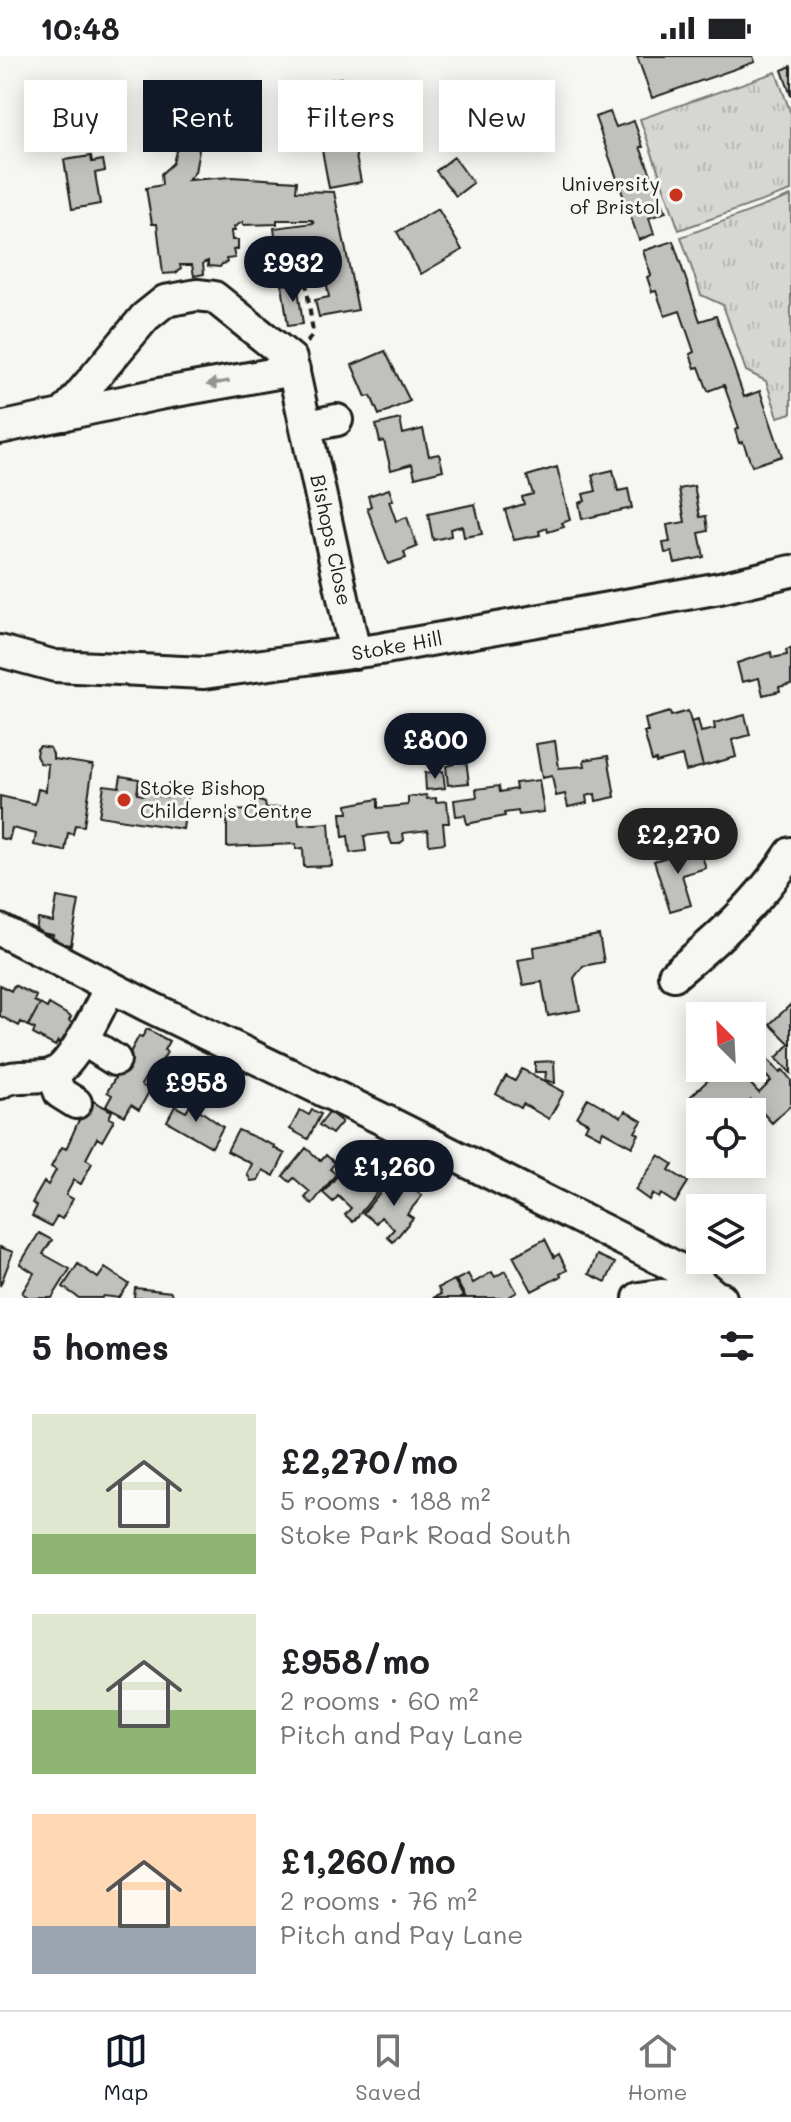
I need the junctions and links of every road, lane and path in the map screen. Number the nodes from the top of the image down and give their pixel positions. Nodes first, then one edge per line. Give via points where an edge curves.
1 (304, 267) dead end
2 (293, 364) junction
3 (63, 415) junction
4 (337, 420) dead end
5 (307, 426) junction
6 (0, 428) edge
7 (791, 571) edge
8 (0, 651) edge
9 (355, 653) junction
10 (791, 853) edge
11 (0, 930) edge
12 (674, 975) dead end
13 (110, 987) junction
14 (82, 1039) junction
15 (115, 1060) dead end
16 (53, 1075) junction
17 (0, 1083) edge
18 (76, 1103) dead end
19 (720, 1297) edge
20 (639, 1298) edge

1 - 2 path via 313,333
2 -> 3 street
2 - 3 street via 214,297 165,301 145,317
2 - 5 street, Bishops Close
3 - 6 street
4 - 5 street
5 - 9 street, Bishops Close
7 - 9 street, Stoke Hill
8 - 9 street, Stoke Hill via 55,666 204,673
10 - 12 street via 729,929
11 - 13 street
13 - 14 street
13 - 19 street via 649,1253
14 - 15 street
14 - 16 street
16 - 17 street
16 - 18 street via 60,1093
19 - 20 street

